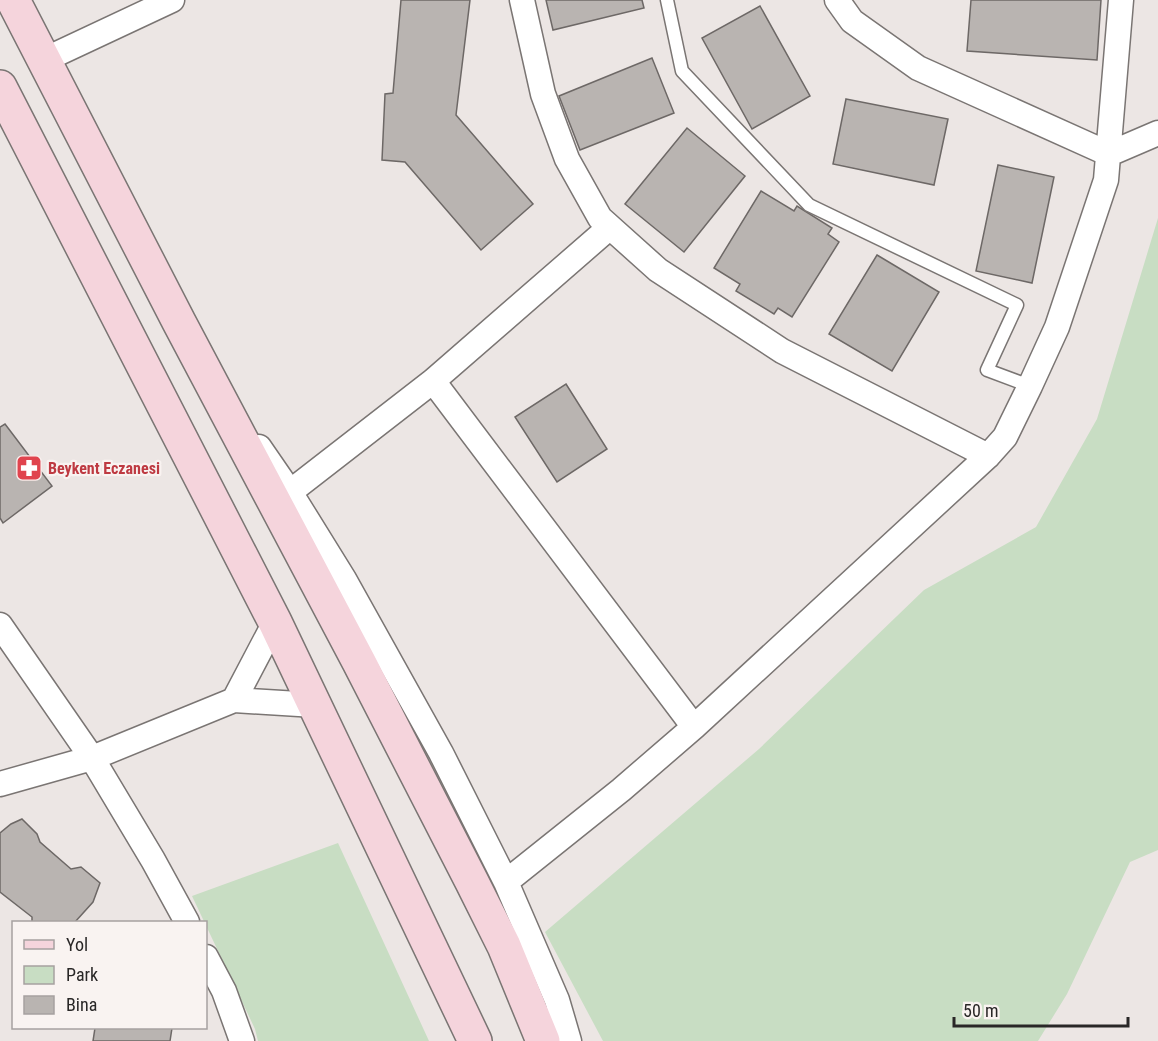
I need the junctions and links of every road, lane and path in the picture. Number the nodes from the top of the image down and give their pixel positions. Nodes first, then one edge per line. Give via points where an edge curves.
1 (13, 0) edge
2 (172, 0) edge
3 (522, 0) edge
4 (667, 0) edge
5 (837, 0) edge
6 (1120, 0) edge
7 (44, 60) junction
8 (0, 87) edge
9 (1158, 132) edge
10 (1108, 154) junction
11 (610, 226) junction
12 (433, 381) junction
13 (1030, 386) junction
14 (232, 422) junction
15 (988, 456) junction
16 (291, 492) junction
17 (275, 622) junction
18 (0, 625) edge
19 (234, 700) junction
20 (315, 705) junction
21 (694, 727) junction
22 (92, 758) junction
23 (0, 784) edge
24 (506, 882) junction
25 (186, 921) edge
26 (207, 959) edge
27 (243, 1041) edge
28 (475, 1041) edge
29 (543, 1041) edge
30 (569, 1041) edge

1 - 7 street
2 - 7 street
3 - 11 street via 543,94 567,159 600,218
4 - 13 lane via 682,71 810,205 1017,305 987,370
5 - 10 street via 852,21 918,68
6 - 10 street
7 - 14 street
8 - 17 street
9 - 10 street
10 - 13 street via 1106,180 1057,327
11 - 12 street
11 - 15 street via 658,270 782,351
12 - 16 street
12 - 21 street
13 - 15 street via 1005,436
14 - 16 street via 262,449
14 - 29 street via 472,882 504,946
15 - 21 street
16 - 24 street via 441,753
17 - 19 street
17 - 20 street
18 - 22 street
19 - 20 street
19 - 22 street
20 - 28 street
21 - 24 street
22 - 23 street
22 - 25 street
24 - 30 street via 557,1000
26 - 27 street

